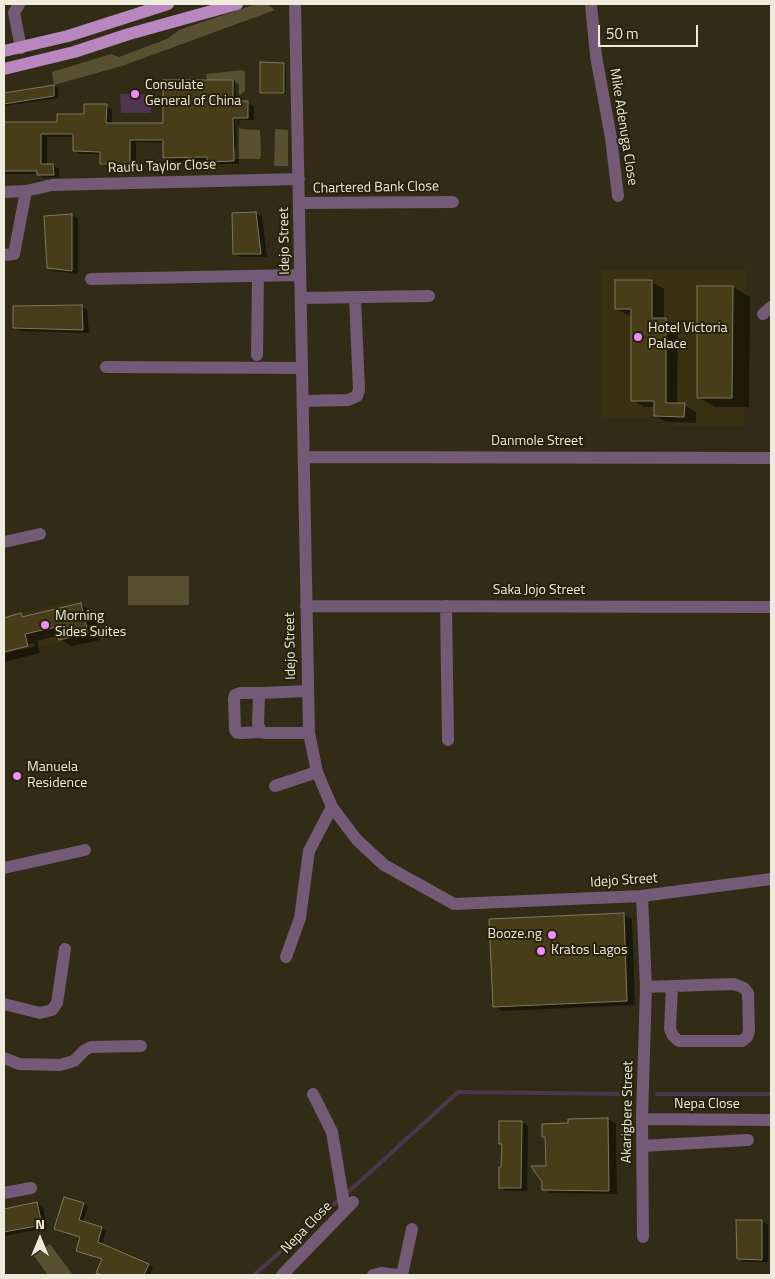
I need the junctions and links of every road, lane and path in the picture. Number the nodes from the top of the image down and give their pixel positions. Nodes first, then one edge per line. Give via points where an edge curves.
1 (19, 4) edge
2 (168, 4) edge
3 (237, 4) edge
4 (295, 4) edge
5 (591, 4) edge
6 (202, 8) edge
7 (21, 48) junction
8 (4, 51) edge
9 (4, 69) edge
10 (299, 178) junction
11 (4, 192) edge
12 (26, 192) junction
13 (618, 196) dead end
14 (453, 202) dead end
15 (299, 204) junction
16 (4, 255) edge
17 (300, 275) junction
18 (258, 276) junction
19 (91, 279) dead end
20 (429, 296) dead end
21 (356, 297) junction
22 (301, 298) junction
23 (257, 355) dead end
24 (106, 367) dead end
25 (302, 368) junction
26 (302, 401) junction
27 (304, 457) junction
28 (771, 458) edge
29 (40, 534) dead end
30 (4, 542) edge
31 (306, 606) junction
32 (446, 606) junction
33 (771, 608) edge
34 (307, 691) junction
35 (261, 693) junction
36 (261, 732) junction
37 (308, 733) junction
38 (448, 740) dead end
39 (316, 772) junction
40 (275, 786) dead end
41 (332, 807) junction
42 (85, 850) dead end
43 (4, 868) edge
44 (771, 879) edge
45 (642, 896) junction
46 (65, 949) dead end
47 (286, 957) dead end
48 (672, 986) junction
49 (646, 987) junction
50 (4, 1004) edge
51 (140, 1046) dead end
52 (4, 1058) edge
53 (313, 1094) dead end
54 (642, 1120) junction
55 (771, 1120) edge
56 (748, 1140) dead end
57 (642, 1146) junction
58 (31, 1188) dead end
59 (4, 1193) edge
60 (412, 1229) dead end
61 (643, 1237) dead end
62 (282, 1275) edge
63 (373, 1275) edge
64 (400, 1275) edge

1 - 7 street via 14,13
2 - 7 main road
3 - 6 main road
4 - 10 street, Idejo Street
5 - 13 street, Mike Adenuga Close
6 - 9 main road via 74,52
7 - 8 main road
10 - 12 street, Raufu Taylor Close via 52,185
10 - 15 street, Idejo Street
11 - 12 street, Raufu Taylor Close
12 - 16 street via 14,254
14 - 15 street, Chartered Bank Close
15 - 17 street, Idejo Street
17 - 18 street
17 - 22 street, Idejo Street
18 - 19 street
18 - 23 street
20 - 21 street
21 - 22 street
21 - 26 street via 357,396 348,400
22 - 25 street, Idejo Street
24 - 25 street
25 - 26 street, Idejo Street
26 - 27 street, Idejo Street
27 - 28 street, Danmole Street
27 - 31 street, Idejo Street
29 - 30 street
31 - 32 street, Saka Jojo Street
31 - 34 street, Idejo Street
32 - 33 street, Saka Jojo Street
32 - 38 street
34 - 35 street
34 - 37 street, Idejo Street
35 - 36 street via 258,724
35 - 36 street via 240,693 234,699 237,733
36 - 37 street
37 - 39 street, Idejo Street
39 - 40 street
39 - 41 street, Idejo Street
41 - 45 street, Idejo Street via 357,840 384,866 454,904
41 - 47 street via 309,851 300,918
42 - 43 street
44 - 45 street, Idejo Street
45 - 49 street, Akarigbere Street
46 - 50 street via 57,1003 52,1010 40,1013
48 - 48 street via 734,984 744,988 748,993 747,1037 742,1041 679,1041 672,1036 670,1029
48 - 49 street
49 - 54 street, Akarigbere Street
51 - 52 street via 91,1047 74,1061 60,1065 19,1064
53 - 62 street, Nepa Close via 332,1132 346,1198
54 - 55 street, Nepa Close
54 - 57 street, Akarigbere Street
56 - 57 street
57 - 61 street, Akarigbere Street
58 - 59 street
60 - 64 street
63 - 64 street via 381,1272

